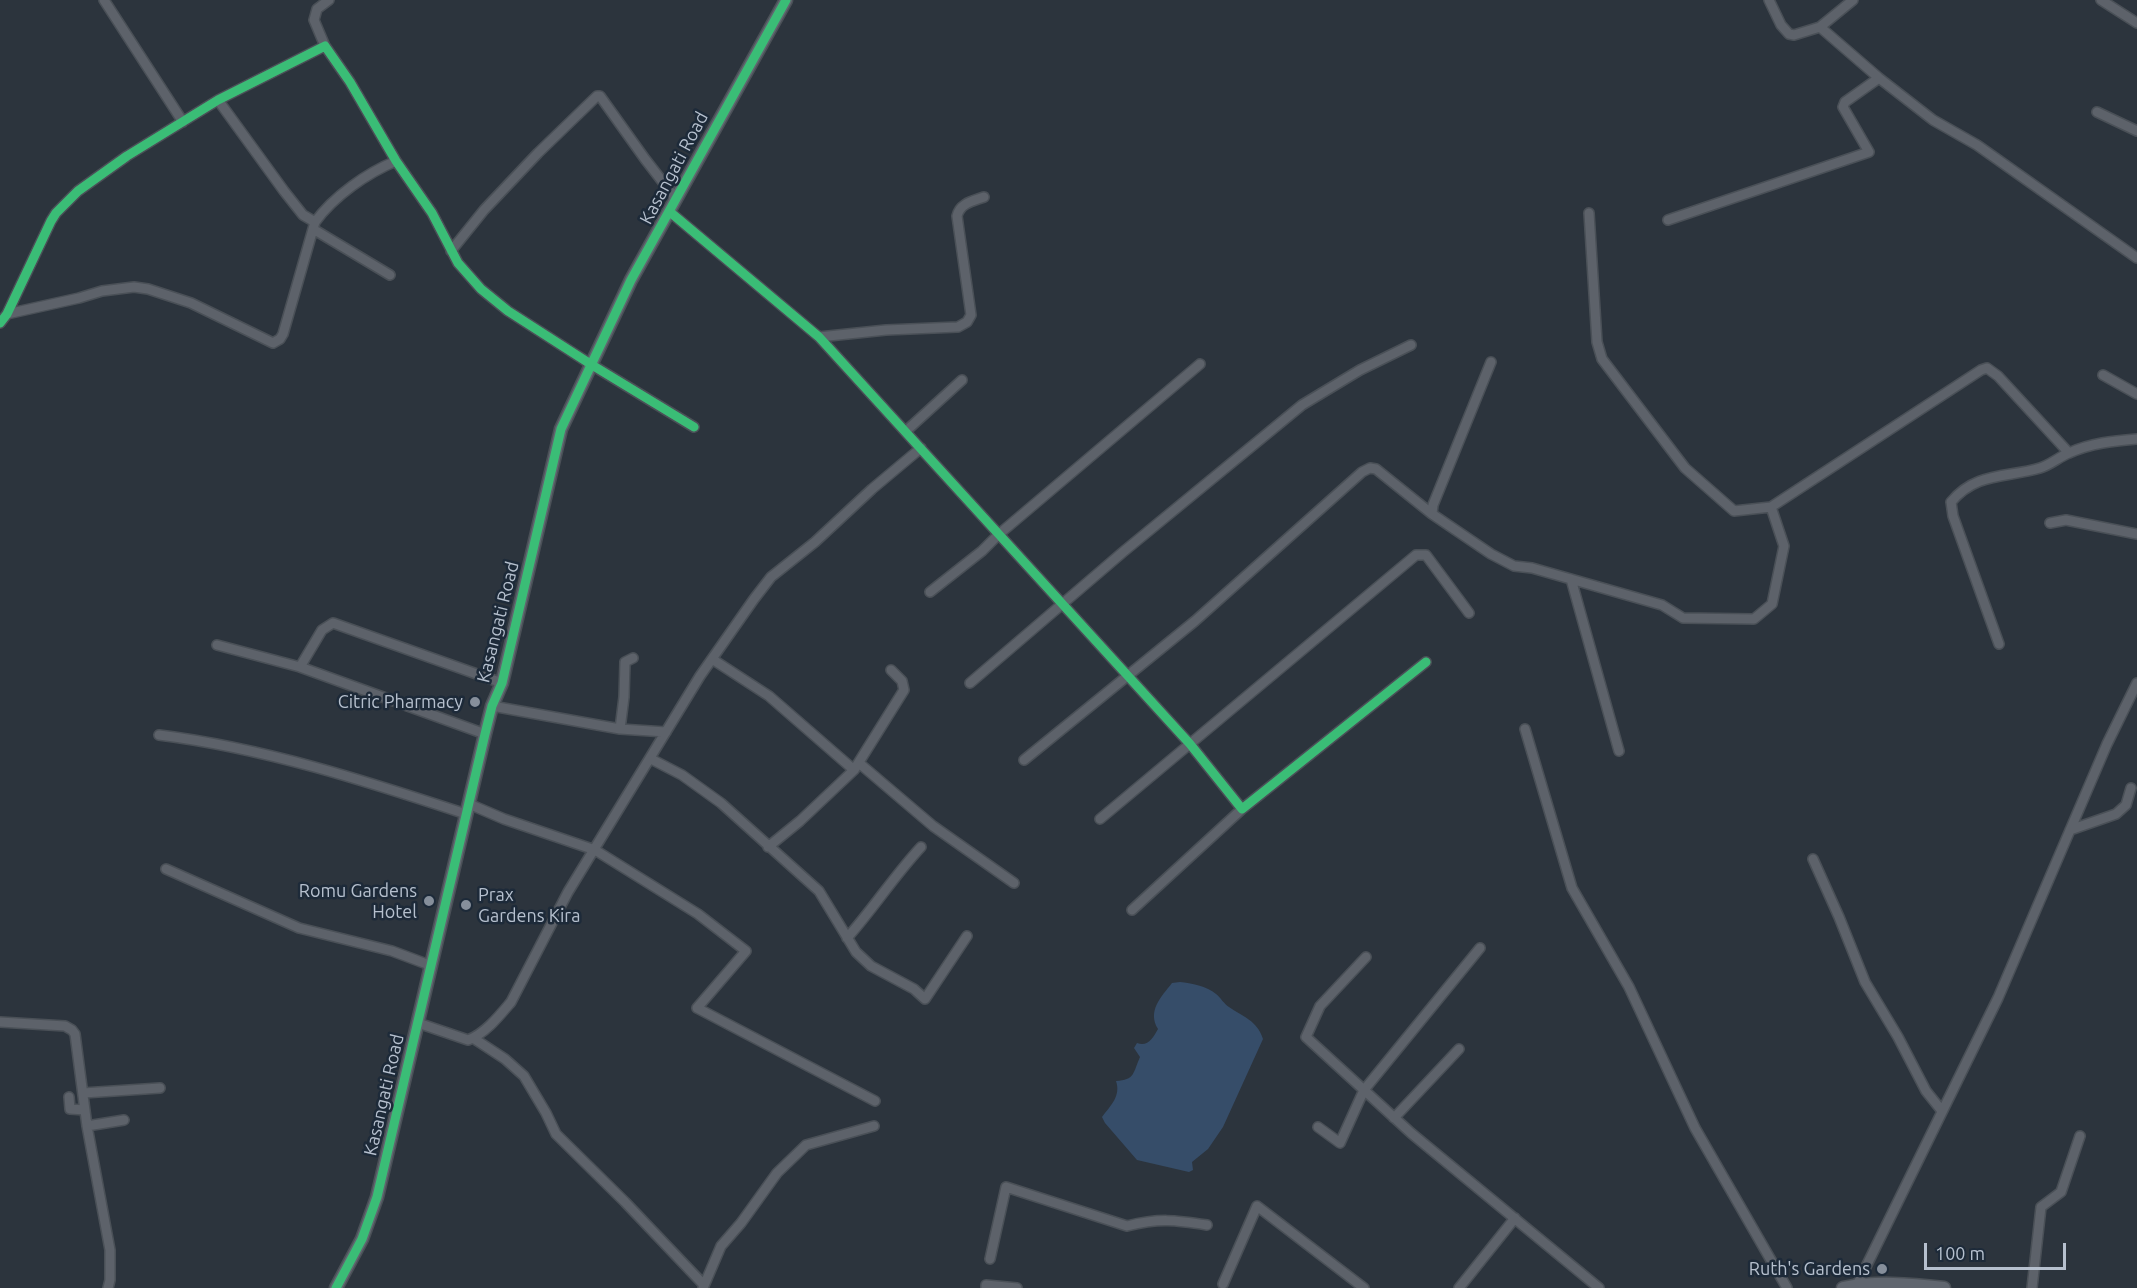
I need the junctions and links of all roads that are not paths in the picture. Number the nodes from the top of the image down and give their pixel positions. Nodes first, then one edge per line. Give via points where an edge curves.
1 (104, 0) edge
2 (329, 0) edge
3 (786, 0) edge
4 (1769, 0) edge
5 (1853, 0) edge
6 (2101, 0) edge
7 (2136, 18) edge
8 (1820, 27) junction
9 (325, 46) junction
10 (1879, 78) junction
11 (218, 100) junction
12 (2097, 112) dead end
13 (183, 122) junction
14 (2137, 131) edge
15 (396, 161) junction
16 (984, 197) dead end
17 (676, 199) junction
18 (670, 212) junction
19 (1588, 213) dead end
20 (1668, 220) dead end
21 (314, 225) junction
22 (452, 251) junction
23 (2137, 258) edge
24 (390, 275) dead end
25 (7, 314) junction
26 (0, 323) edge
27 (819, 337) junction
28 (1411, 345) dead end
29 (1491, 362) dead end
30 (1200, 364) dead end
31 (592, 365) junction
32 (2103, 375) dead end
33 (962, 380) dead end
34 (2137, 394) edge
35 (694, 427) dead end
36 (906, 431) junction
37 (2137, 440) edge
38 (921, 448) junction
39 (2069, 453) junction
40 (1771, 507) junction
41 (1432, 514) junction
42 (2050, 523) dead end
43 (2137, 534) edge
44 (998, 535) junction
45 (1571, 579) junction
46 (930, 592) dead end
47 (1062, 604) junction
48 (1469, 613) dead end
49 (2000, 644) dead end
50 (217, 645) dead end
51 (633, 658) dead end
52 (712, 659) junction
53 (1426, 662) dead end
54 (300, 667) junction
55 (891, 670) dead end
56 (1127, 675) junction
57 (502, 683) junction
58 (970, 683) dead end
59 (2137, 683) edge
60 (492, 706) junction
61 (620, 729) junction
62 (1525, 729) dead end
63 (666, 732) junction
64 (485, 734) junction
65 (159, 735) dead end
66 (1190, 744) junction
67 (1619, 751) dead end
68 (651, 759) junction
69 (1024, 760) dead end
70 (857, 766) junction
71 (2131, 788) dead end
72 (468, 809) junction
73 (1242, 809) junction
74 (1100, 819) dead end
75 (2070, 830) junction
76 (768, 847) junction
77 (921, 847) dead end
78 (595, 850) junction
79 (1813, 859) dead end
80 (166, 869) dead end
81 (1014, 883) dead end
82 (1132, 910) dead end
83 (967, 936) dead end
84 (847, 938) junction
85 (1480, 948) dead end
86 (1366, 957) dead end
87 (432, 966) junction
88 (0, 1022) edge
89 (418, 1023) junction
90 (473, 1038) junction
91 (1459, 1049) dead end
92 (160, 1088) dead end
93 (1364, 1090) junction
94 (83, 1093) junction
95 (69, 1097) dead end
96 (875, 1101) dead end
97 (85, 1110) junction
98 (1942, 1111) junction
99 (1394, 1118) junction
100 (124, 1120) dead end
101 (87, 1126) junction
102 (874, 1126) dead end
103 (1318, 1127) dead end
104 (2080, 1136) dead end
105 (1515, 1218) junction
106 (1207, 1225) dead end
107 (990, 1259) dead end
108 (1223, 1284) dead end
109 (1857, 1285) junction
110 (703, 1286) edge
111 (1595, 1287) edge
112 (108, 1288) edge
113 (336, 1288) edge
114 (986, 1288) edge
115 (1017, 1288) edge
116 (1364, 1288) edge
117 (1459, 1288) edge
118 (1787, 1288) edge
119 (1843, 1288) edge
120 (1944, 1288) edge
121 (2032, 1288) edge

1 - 13 street
2 - 9 street via 317,9 314,20
3 - 17 street, Kasangati Road
4 - 8 street via 1789,34
5 - 8 street
6 - 7 street
8 - 10 street
9 - 11 street
9 - 15 street
10 - 20 street via 1843,107 1869,152
10 - 23 street via 1933,120 1977,145
11 - 13 street
11 - 21 street
12 - 14 street
13 - 25 street via 78,191 56,213
15 - 21 street via 356,184 322,212
15 - 22 street via 432,213
16 - 27 street via 965,204 957,216 971,315 967,322 958,327
17 - 18 street, Kasangati Road
17 - 22 street via 610,108 597,96 484,210
18 - 27 street
18 - 31 street, Kasangati Road
19 - 40 street via 1597,342 1602,359 1685,468 1734,511
21 - 24 street
21 - 25 street via 283,334 273,343 191,303 134,287
22 - 31 street via 475,283 508,311
25 - 26 street
27 - 36 street
28 - 47 street via 1349,375 1302,405
29 - 41 street
30 - 44 street
31 - 35 street
31 - 57 street, Kasangati Road via 561,429
32 - 34 street
33 - 36 street
36 - 38 street
37 - 39 street via 2110,441
38 - 44 street
38 - 52 street via 771,577
39 - 40 street via 1987,368
39 - 49 street via 2041,467 1979,480 1951,502 1959,535
40 - 45 street via 1784,546 1772,604 1754,620 1683,618 1662,605
41 - 45 street via 1514,566
41 - 56 street via 1376,469 1367,469 1195,621
42 - 43 street via 2066,520
44 - 46 street
44 - 47 street
45 - 67 street
47 - 56 street
47 - 58 street
48 - 66 street via 1426,555 1416,555
50 - 54 street
51 - 61 street via 625,662
52 - 63 street
52 - 70 street via 769,696
53 - 73 street
54 - 57 street via 322,630 333,623
54 - 64 street
55 - 70 street via 902,681 904,690
56 - 66 street
56 - 69 street
57 - 60 street, Kasangati Road
59 - 75 street
60 - 61 street
60 - 64 street, Kasangati Road
61 - 63 street
62 - 118 street via 1572,888 1629,987 1695,1128
63 - 68 street
64 - 72 street, Kasangati Road
65 - 72 street via 202,740 324,769
66 - 73 street
66 - 74 street
68 - 76 street via 721,803
68 - 78 street
70 - 76 street
70 - 81 street
71 - 75 street via 2123,810
72 - 78 street
72 - 87 street, Kasangati Road
73 - 82 street
75 - 98 street via 1998,998
76 - 84 street via 819,891
77 - 84 street
78 - 90 street via 568,892 511,1002
78 - 96 street via 698,914 746,951 697,1008
79 - 98 street via 1865,982 1926,1091
80 - 87 street via 299,928 392,951
83 - 84 street via 926,999 871,966
85 - 93 street
86 - 93 street via 1320,1006 1306,1037
87 - 89 street, Kasangati Road
88 - 94 street via 65,1026 72,1030
89 - 90 street via 466,1040
89 - 113 street, Kasangati Road via 374,1209
90 - 110 street via 524,1076 556,1134
91 - 99 street
92 - 94 street
93 - 99 street
93 - 103 street via 1340,1143
94 - 97 street
95 - 97 street via 70,1109
97 - 101 street
98 - 109 street
99 - 105 street
100 - 101 street
101 - 112 street via 110,1250
102 - 110 street via 806,1145 777,1173 721,1246
104 - 121 street via 2061,1192 2041,1207
105 - 111 street
105 - 117 street
106 - 107 street via 1169,1219 1127,1226 1006,1187
108 - 116 street via 1257,1206
109 - 119 street
109 - 120 street
114 - 115 street

